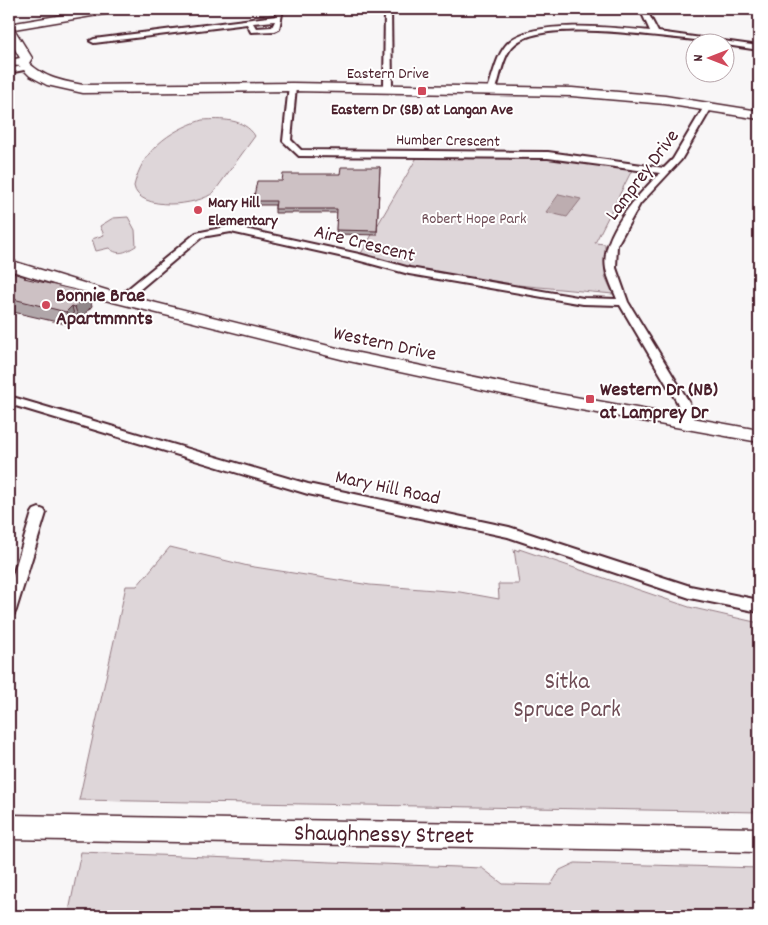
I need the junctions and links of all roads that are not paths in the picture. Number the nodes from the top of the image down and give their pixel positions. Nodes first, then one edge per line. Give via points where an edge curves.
1 (116, 9) edge
2 (280, 9) edge
3 (388, 9) edge
4 (643, 9) edge
5 (279, 18) junction
6 (249, 22) junction
7 (9, 28) edge
8 (655, 34) junction
9 (686, 38) edge
10 (94, 41) dead end
11 (736, 45) edge
12 (759, 48) edge
13 (9, 59) edge
14 (24, 65) junction
15 (9, 72) edge
16 (292, 87) junction
17 (388, 88) junction
18 (492, 89) junction
19 (708, 107) junction
20 (759, 115) edge
21 (666, 171) junction
22 (9, 265) edge
23 (122, 299) junction
24 (623, 302) junction
25 (9, 400) edge
26 (690, 424) junction
27 (759, 436) edge
28 (39, 513) dead end
29 (759, 606) edge
30 (9, 610) edge
31 (9, 827) edge
32 (759, 840) edge

1 - 7 street
2 - 5 street
3 - 17 street
4 - 8 street
5 - 6 street
5 - 6 street via 275,30 271,31 254,30
6 - 10 street
7 - 14 street via 26,58
8 - 9 street
8 - 18 street via 568,30 520,37 509,46
11 - 12 street
13 - 14 street, Eastern Drive
14 - 15 street
14 - 16 street, Eastern Drive via 50,83 83,89
16 - 17 street, Eastern Drive
16 - 21 street, Humber Crescent via 287,141 299,153 548,155
17 - 18 street, Eastern Drive
18 - 19 street, Eastern Drive via 619,96
19 - 20 street, Eastern Drive
19 - 21 street, Lamprey Drive via 677,160
21 - 24 street, Lamprey Drive via 636,203 612,242 611,268
22 - 23 street, Western Drive
23 - 24 street, Aire Crescent via 199,234 231,229 409,271 583,301
23 - 26 street, Western Drive via 311,348 602,409
24 - 26 street, Lamprey Drive via 683,402
25 - 29 street, Mary Hill Road via 308,489 509,532 690,592
26 - 27 street, Western Drive
28 - 30 street
31 - 32 street, Shaughnessy Street

